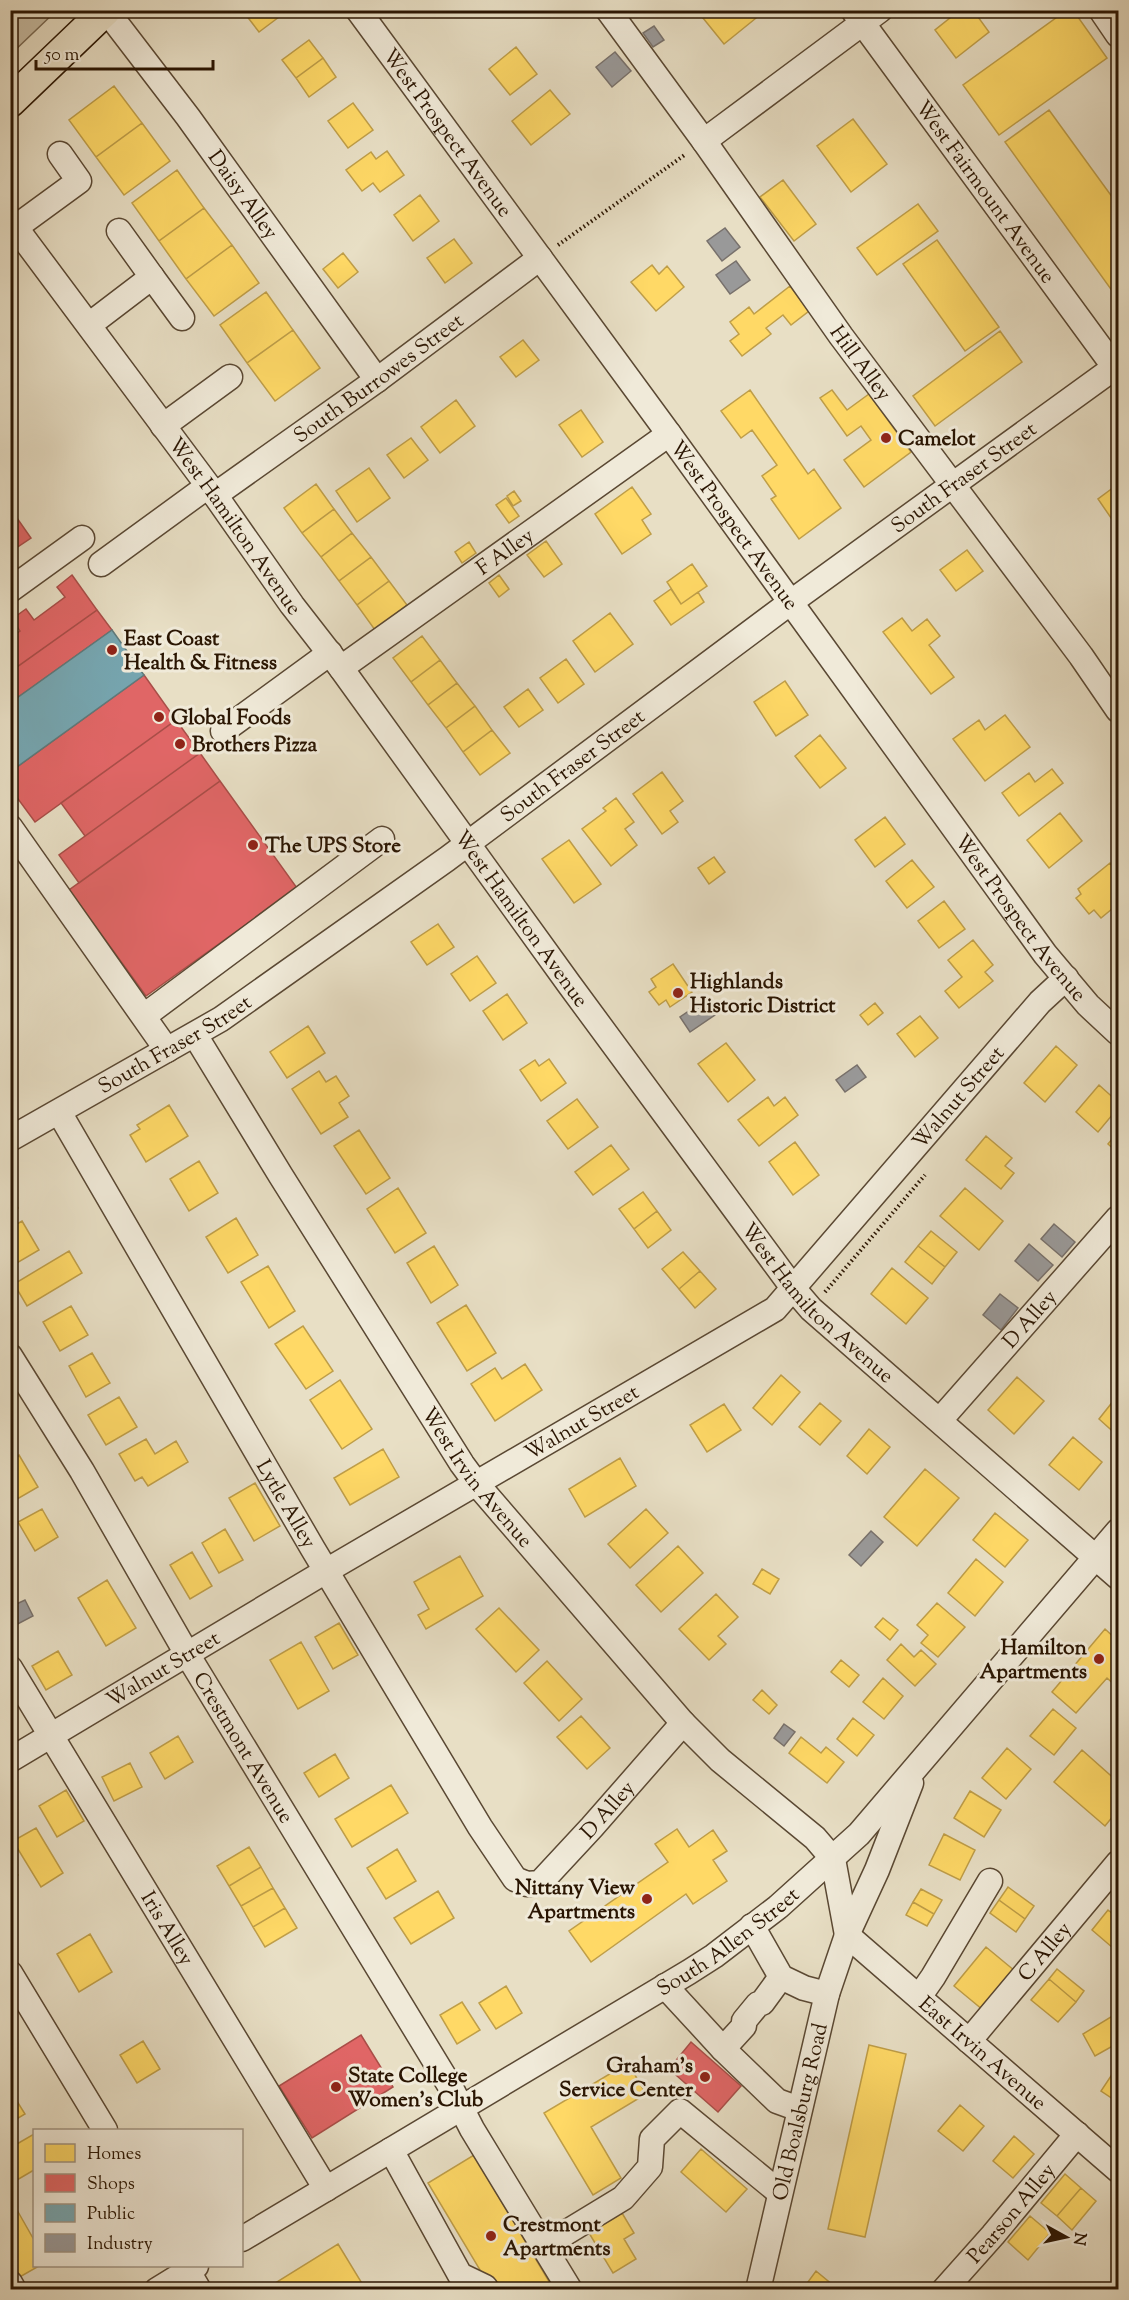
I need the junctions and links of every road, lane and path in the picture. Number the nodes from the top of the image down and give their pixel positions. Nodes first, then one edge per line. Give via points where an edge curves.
1 (106, 10) edge
2 (358, 10) edge
3 (608, 10) edge
4 (1101, 10) edge
5 (865, 15) edge
6 (1119, 35) edge
7 (10, 102) edge
8 (704, 141) junction
9 (60, 154) dead end
10 (13, 223) edge
11 (119, 231) dead end
12 (559, 244) dead end
13 (540, 258) junction
14 (152, 277) junction
15 (182, 318) dead end
16 (88, 325) junction
17 (1117, 368) edge
18 (230, 376) dead end
19 (377, 380) junction
20 (163, 426) junction
21 (669, 434) junction
22 (953, 487) junction
23 (211, 491) junction
24 (82, 538) dead end
25 (101, 564) dead end
26 (10, 590) edge
27 (791, 602) junction
28 (335, 661) junction
29 (1119, 710) edge
30 (223, 731) dead end
31 (10, 827) edge
32 (382, 839) dead end
33 (467, 843) junction
34 (1066, 978) junction
35 (144, 1016) junction
36 (1119, 1033) edge
37 (195, 1035) junction
38 (166, 1050) junction
39 (59, 1112) junction
40 (10, 1139) edge
41 (1119, 1218) edge
42 (793, 1288) junction
43 (10, 1356) edge
44 (940, 1420) junction
45 (476, 1483) junction
46 (1119, 1531) edge
47 (1096, 1557) junction
48 (326, 1571) junction
49 (1119, 1577) edge
50 (187, 1654) junction
51 (10, 1668) edge
52 (683, 1723) junction
53 (51, 1736) junction
54 (10, 1760) edge
55 (918, 1764) junction
56 (833, 1859) junction
57 (1114, 1878) edge
58 (990, 1881) dead end
59 (527, 1884) joint
60 (752, 1926) junction
61 (847, 1935) junction
62 (10, 1973) edge
63 (781, 1977) junction
64 (665, 1986) junction
65 (827, 1994) junction
66 (919, 1997) junction
67 (969, 2041) junction
68 (723, 2049) junction
69 (462, 2108) junction
70 (799, 2109) junction
71 (104, 2129) edge
72 (1077, 2134) junction
73 (391, 2150) junction
74 (1119, 2170) edge
75 (326, 2189) junction
76 (780, 2193) junction
77 (243, 2238) edge
78 (544, 2246) junction
79 (192, 2273) edge
80 (10, 2283) edge
81 (14, 2289) edge
82 (157, 2289) edge
83 (487, 2289) edge
84 (570, 2289) edge
85 (758, 2289) edge
86 (944, 2289) edge

1 - 7 main road
1 - 19 street, Daisy Alley
2 - 13 street, West Prospect Avenue
3 - 8 street, Hill Alley
4 - 6 street
5 - 8 street
5 - 17 street, West Fairmount Avenue
8 - 12 path
8 - 22 street, Hill Alley
9 - 10 street via 79,182
10 - 16 street, West Hamilton Avenue
11 - 14 street
13 - 19 street, South Burrowes Street
13 - 21 street, West Prospect Avenue
14 - 15 street
14 - 16 street
16 - 20 street, West Hamilton Avenue
17 - 22 street, South Fraser Street
18 - 20 street
19 - 23 street, South Burrowes Street
20 - 23 street, West Hamilton Avenue
21 - 27 street, West Prospect Avenue
21 - 28 street, F Alley
22 - 27 street, South Fraser Street
22 - 29 street, Hill Alley
23 - 25 street, South Burrowes Street
23 - 28 street, West Hamilton Avenue
24 - 26 street
27 - 33 street, South Fraser Street
27 - 34 street, West Prospect Avenue
28 - 30 street, F Alley
28 - 33 street, West Hamilton Avenue
31 - 35 street
32 - 35 street
33 - 37 street, South Fraser Street
33 - 42 street, West Hamilton Avenue
34 - 36 street, West Prospect Avenue
34 - 42 street, Walnut Street via 1040,1002
35 - 38 street
37 - 38 street, South Fraser Street
37 - 45 street, West Irvin Avenue
38 - 39 street, South Fraser Street
39 - 40 street, South Fraser Street
39 - 48 street, Lytle Alley
41 - 44 street, D Alley
42 - 44 street, West Hamilton Avenue via 811,1309
42 - 45 street, Walnut Street via 775,1309
43 - 50 street, Crestmont Avenue via 82,1471
44 - 47 street, West Hamilton Avenue
45 - 48 street, Walnut Street
45 - 52 street, West Irvin Avenue
46 - 47 street, South Allen Street
47 - 49 street, West Hamilton Avenue
47 - 55 street, South Allen Street
48 - 50 street, Walnut Street
48 - 59 street, Lytle Alley via 480,1827 515,1879
50 - 53 street, Walnut Street
50 - 69 street, Crestmont Avenue
51 - 53 street, Iris Alley
52 - 56 street, West Irvin Avenue via 720,1760 815,1838
52 - 59 street, D Alley via 540,1883
53 - 54 street, Walnut Street
53 - 75 street, Iris Alley
55 - 56 street, South Allen Street
55 - 61 street, Old Boalsburg Road
56 - 60 street, South Allen Street
56 - 61 street, Old Boalsburg Road
57 - 67 street, C Alley
58 - 66 street
60 - 63 street
60 - 64 street, South Allen Street via 714,1956
61 - 65 street, Old Boalsburg Road
61 - 66 street, East Irvin Avenue
62 - 71 street
63 - 65 street
63 - 68 street
64 - 68 street
64 - 69 street, South Allen Street
65 - 70 street, Old Boalsburg Road
66 - 67 street, East Irvin Avenue
67 - 72 street, East Irvin Avenue
68 - 70 street via 777,2101
69 - 73 street, South Allen Street
69 - 78 street, Crestmont Avenue
70 - 76 street, Old Boalsburg Road
72 - 74 street, East Irvin Avenue
72 - 86 street, Pearson Alley
73 - 75 street, South Allen Street
73 - 83 street via 460,2275
75 - 77 street, South Allen Street
76 - 78 street via 680,2111 652,2139 650,2167 623,2198
76 - 85 street, Old Boalsburg Road
78 - 84 street, Crestmont Avenue
79 - 82 street
80 - 81 street

